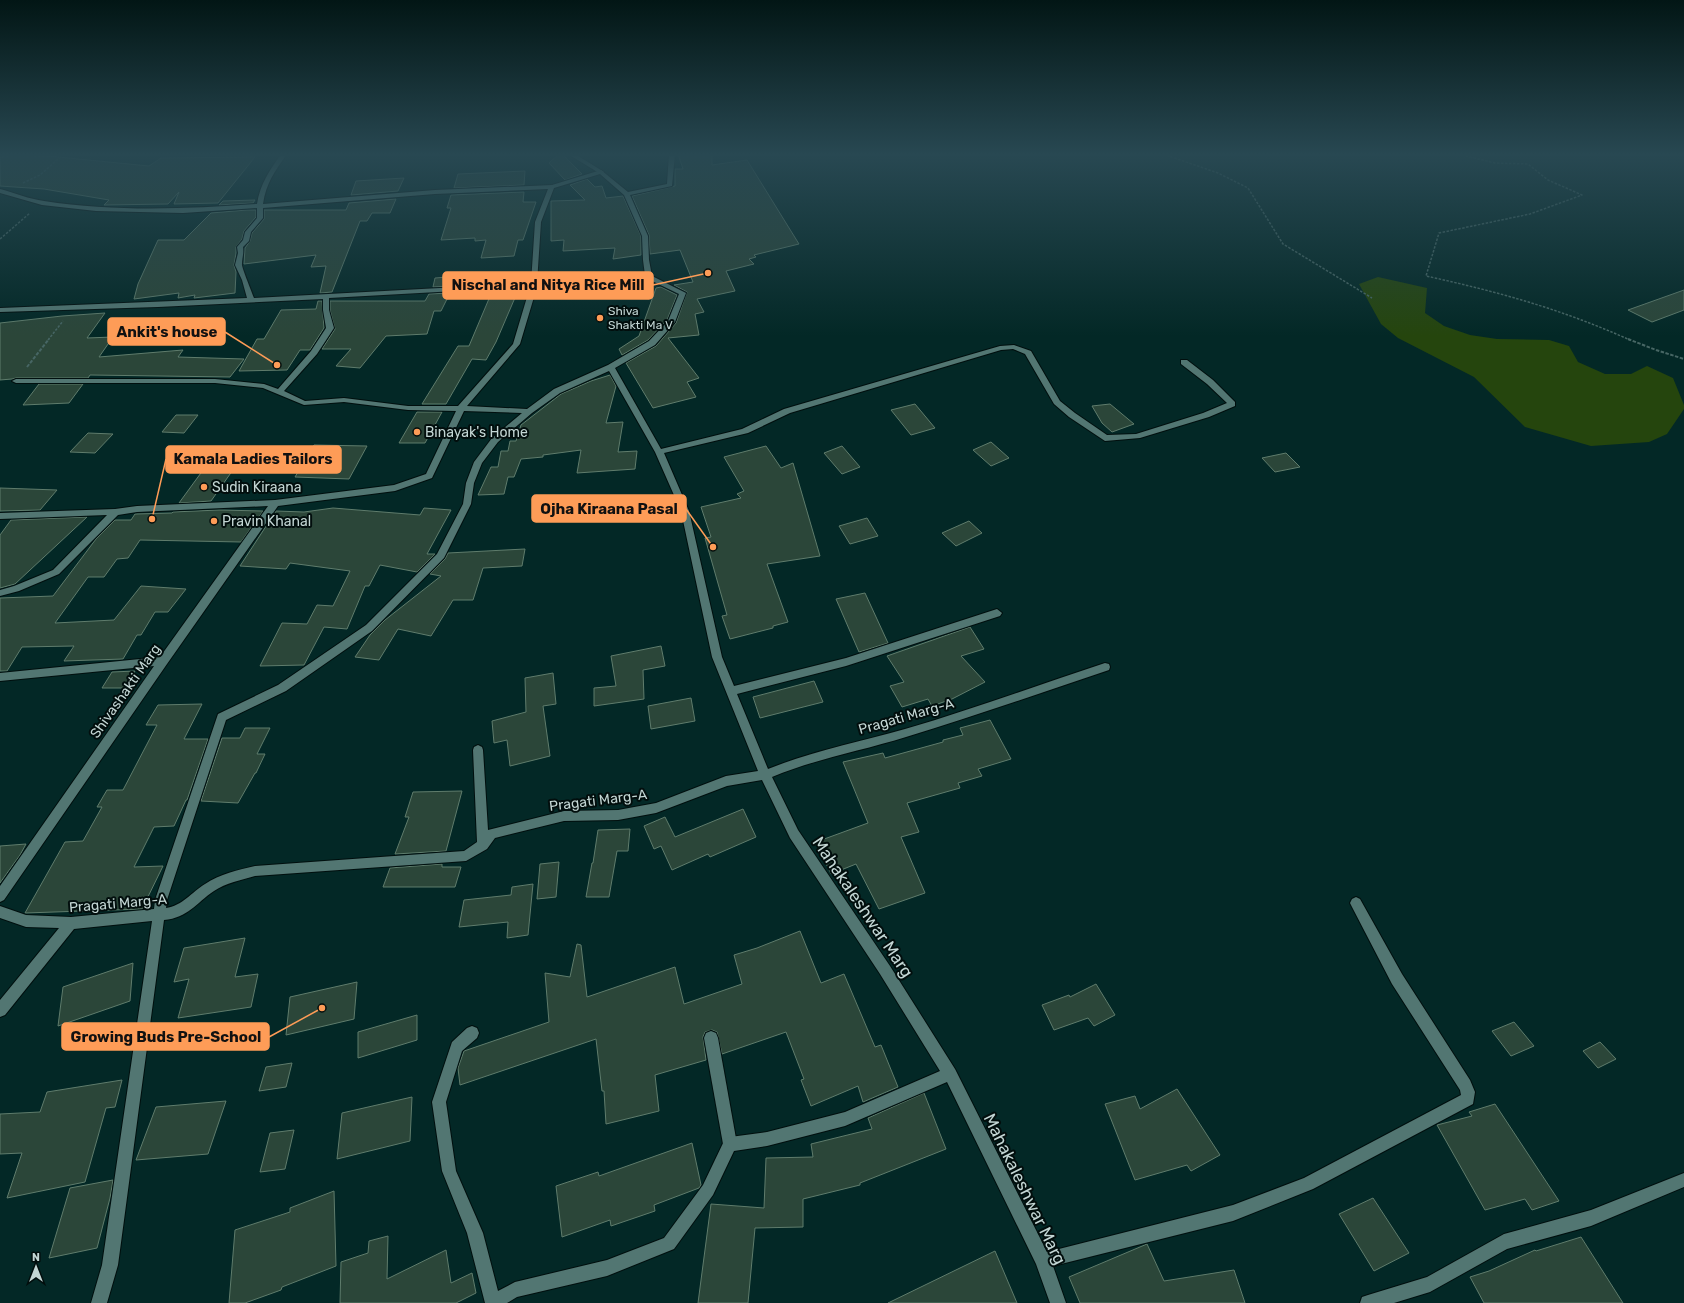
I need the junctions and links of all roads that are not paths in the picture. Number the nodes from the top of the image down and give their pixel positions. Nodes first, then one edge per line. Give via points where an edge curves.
1 (259, 215) edge
2 (541, 215) edge
3 (636, 215) edge
4 (649, 277) junction
5 (534, 284) junction
6 (326, 296) junction
7 (251, 300) junction
8 (0, 310) edge
9 (1184, 362) dead end
10 (610, 367) junction
11 (16, 381) road end
12 (279, 392) junction
13 (462, 408) junction
14 (530, 411) junction
15 (659, 452) junction
16 (275, 503) junction
17 (115, 512) junction
18 (0, 516) edge
19 (0, 593) edge
20 (997, 613) dead end
21 (163, 661) junction
22 (1105, 667) dead end
23 (0, 677) edge
24 (731, 692) junction
25 (478, 750) dead end
26 (765, 774) junction
27 (483, 845) junction
28 (0, 896) edge
29 (1356, 903) dead end
30 (0, 912) edge
31 (159, 915) junction
32 (71, 923) junction
33 (0, 1010) edge
34 (472, 1033) dead end
35 (711, 1038) dead end
36 (950, 1074) junction
37 (730, 1144) junction
38 (1684, 1180) edge
39 (1043, 1261) junction
40 (98, 1303) edge
41 (492, 1303) edge
42 (1058, 1303) edge
43 (1368, 1303) edge

1 - 7 street via 260,218 240,247 238,265
2 - 5 street via 538,222
3 - 4 street via 645,236
4 - 5 street
4 - 10 street via 683,293 671,322 652,343
5 - 6 street
5 - 13 street via 516,344
6 - 7 street
6 - 12 street via 330,328 314,352
7 - 8 street
9 - 15 street via 1210,382 1232,404 1206,415 1137,436 1105,438 1072,415 1057,402 1028,353 1014,347 1000,348 788,411 745,431
10 - 14 street via 558,391
10 - 15 street, Mahakaleshwar Marg
11 - 12 street via 215,380 264,386
12 - 13 street via 304,403 344,400 408,408
13 - 14 street
13 - 16 street via 429,476 396,488
14 - 31 street via 495,440 478,462 470,483 467,504 441,556 369,628 282,688 222,717 161,900
15 - 24 street, Mahakaleshwar Marg via 685,511 717,657
16 - 17 street
16 - 21 street, Shivashakti Marg
17 - 18 street
17 - 19 street via 56,572
20 - 24 street via 846,662
21 - 23 street
21 - 28 street, Shivashakti Marg
22 - 26 street, Pragati Marg-A via 1019,697
24 - 26 street, Mahakaleshwar Marg
25 - 27 street
26 - 27 street, Pragati Marg-A via 726,782 656,808 618,815 564,816 491,834
26 - 36 street, Mahakaleshwar Marg via 794,834 885,970
27 - 31 street, Pragati Marg-A via 466,856 255,871 229,878 210,887 175,913
29 - 39 street via 1397,979 1465,1085 1468,1099 1308,1184 1240,1210
30 - 32 street, Pragati Marg-A via 26,921
31 - 32 street, Pragati Marg-A
31 - 40 street via 110,1265
32 - 33 street
34 - 41 street via 456,1047 439,1102 449,1171 475,1233
35 - 37 street
36 - 37 street via 845,1119 767,1139
36 - 39 street, Mahakaleshwar Marg
37 - 41 street via 708,1190 669,1244 607,1268 515,1290
38 - 43 street via 1591,1218 1504,1242 1430,1284
39 - 42 street, Mahakaleshwar Marg

